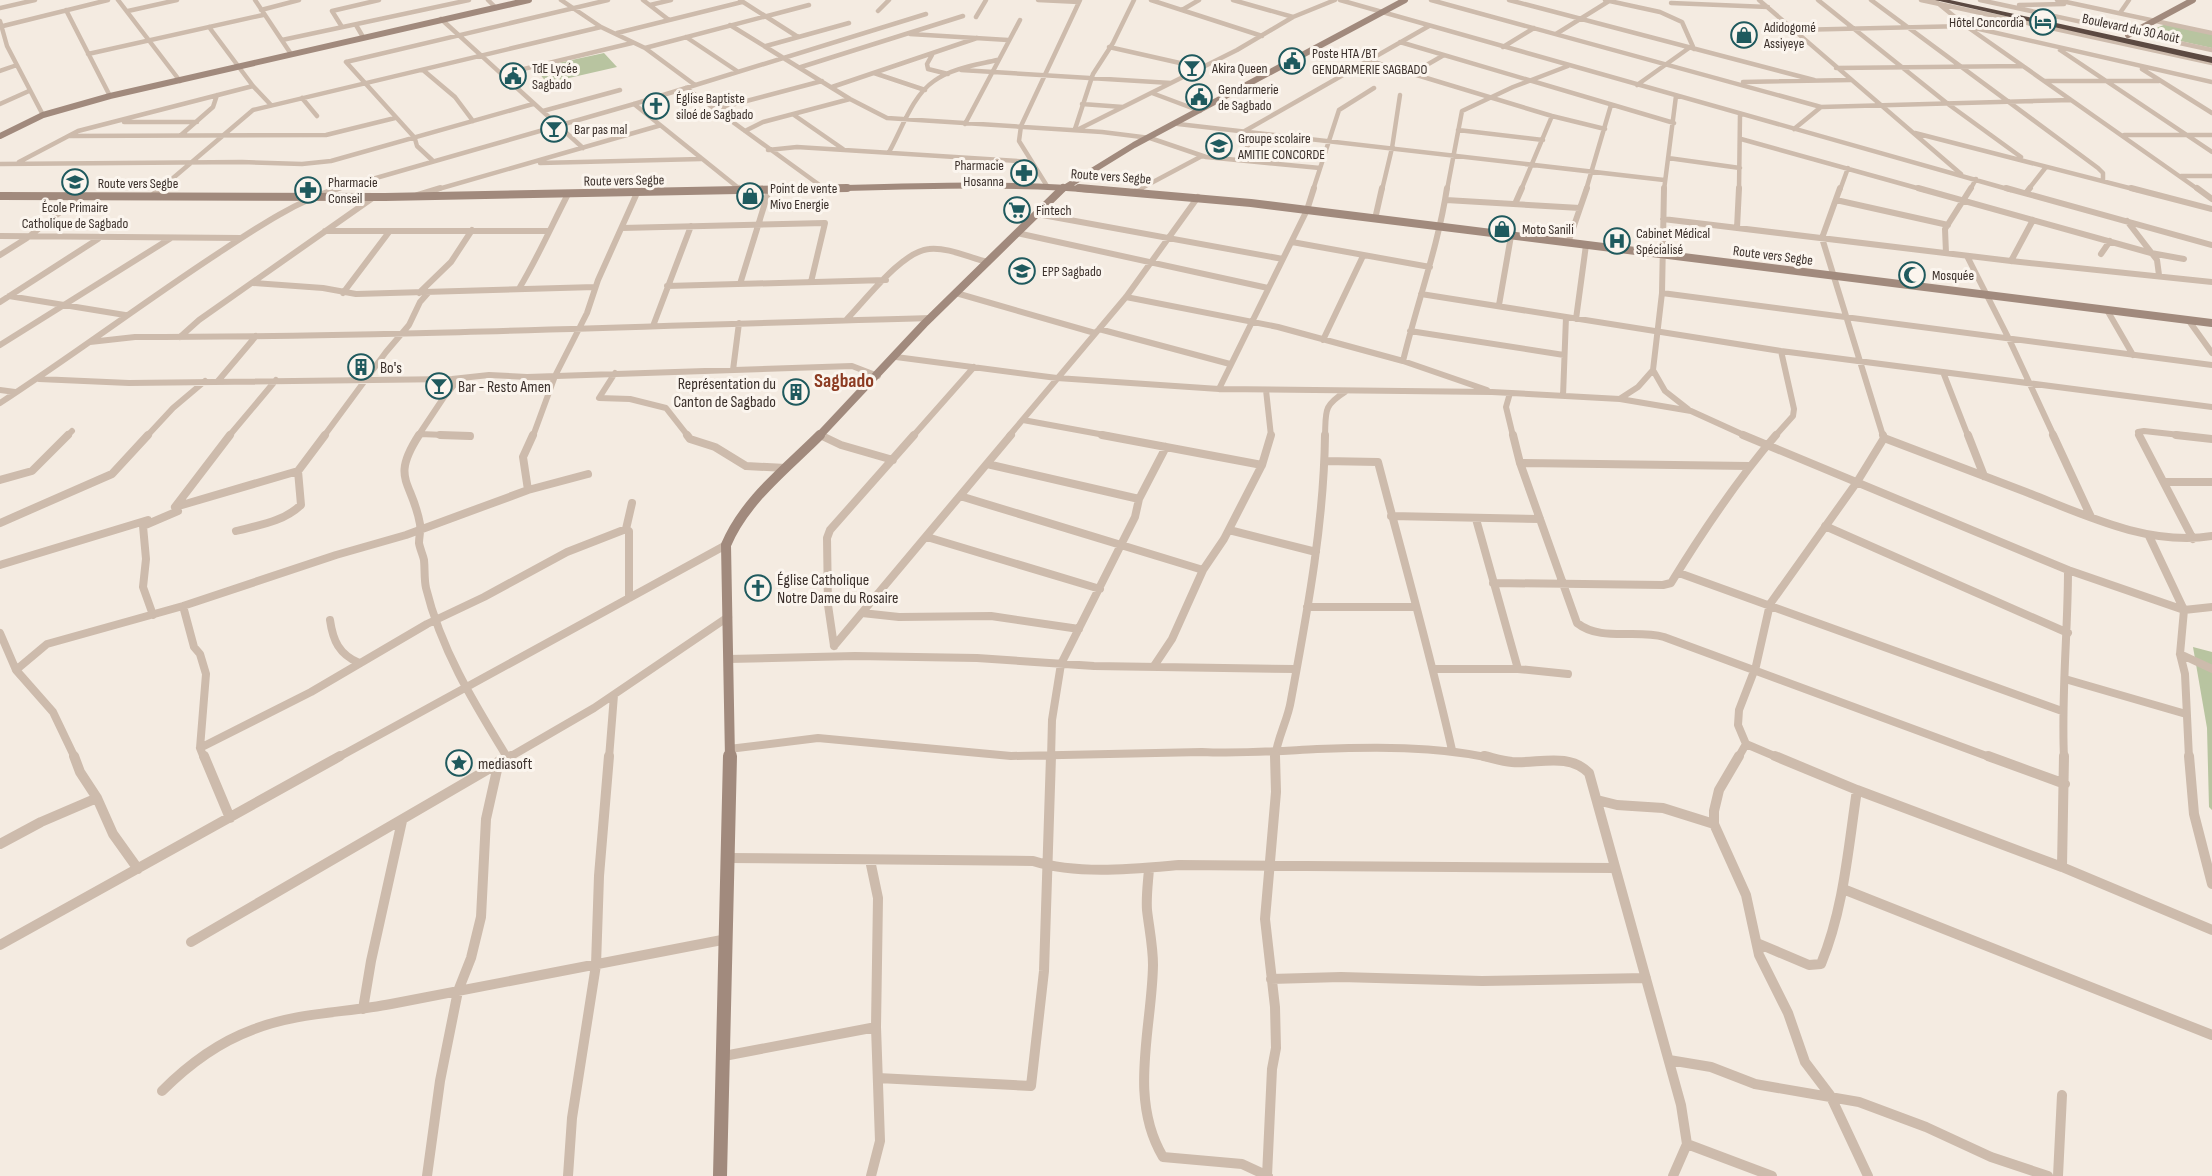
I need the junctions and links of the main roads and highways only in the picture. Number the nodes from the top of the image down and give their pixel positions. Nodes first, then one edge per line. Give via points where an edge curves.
1 (1946, 0) edge
2 (1967, 0) edge
3 (1937, 1) edge
4 (2126, 36) junction
5 (2212, 52) edge
6 (2212, 61) edge

1 - 3 highway
2 - 4 highway, Boulevard du 30 Août
3 - 4 highway, Boulevard du 30 Août
4 - 5 highway, Boulevard du 30 Août
4 - 6 highway, Boulevard du 30 Août

